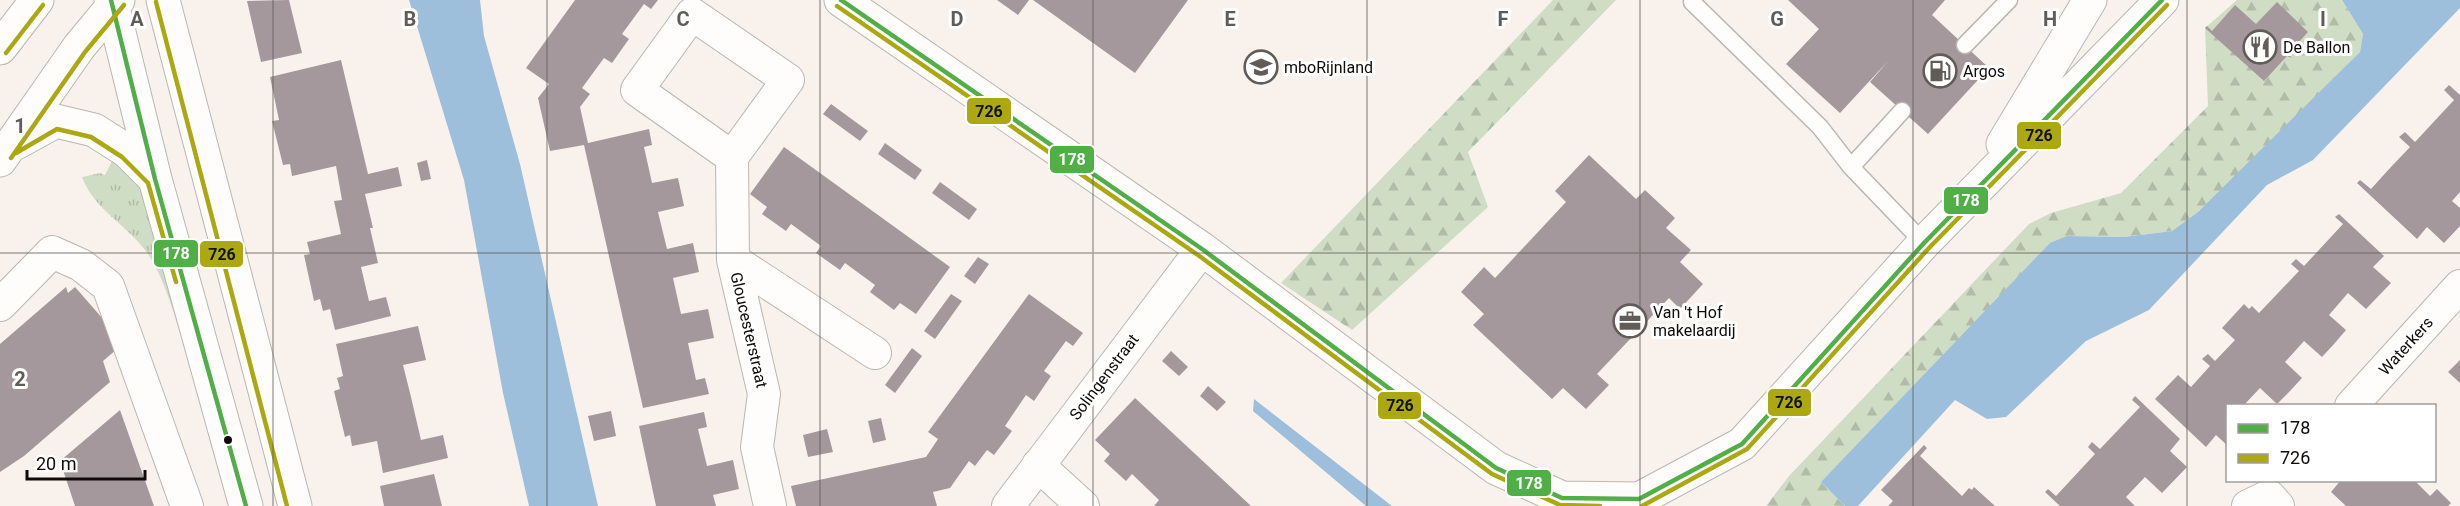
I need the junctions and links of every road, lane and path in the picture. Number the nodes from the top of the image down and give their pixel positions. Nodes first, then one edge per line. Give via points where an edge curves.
1 (37, 0) edge
2 (163, 0) edge
3 (841, 0) edge
4 (1694, 0) edge
5 (2009, 0) edge
6 (2090, 0) edge
7 (2162, 0) edge
8 (114, 2) edge
9 (1965, 45) dead end
10 (0, 48) edge
11 (1902, 111) dead end
12 (6, 153) edge
13 (732, 157) junction
14 (1851, 167) junction
15 (155, 179) junction
16 (1976, 189) junction
17 (1924, 243) junction
18 (1202, 249) junction
19 (733, 260) junction
20 (2460, 286) edge
21 (0, 305) edge
22 (875, 353) dead end
23 (2352, 404) edge
24 (1038, 465) junction
25 (187, 506) edge
26 (246, 506) edge
27 (295, 506) edge
28 (770, 506) edge
29 (1008, 506) edge
30 (1083, 506) edge

1 - 10 main road
2 - 27 main road
3 - 18 main road
4 - 14 lane via 1820,127
5 - 9 lane
6 - 16 main road
7 - 16 main road
8 - 12 main road
8 - 15 main road
11 - 14 lane
12 - 15 main road via 56,121 94,130 127,151
13 - 13 street via 788,80 692,14 638,90
13 - 19 street, Gloucesterstraat
14 - 17 lane
15 - 26 main road
16 - 17 main road
17 - 18 main road via 1742,444 1639,499 1562,498 1496,468
18 - 24 street, Solingenstraat
19 - 22 street, Gloucesterstraat
19 - 28 street, Gloucesterstraat via 764,394 757,447
20 - 23 street, Waterkers
21 - 25 street via 52,252 81,265 108,286
24 - 29 street, Solingenstraat
24 - 30 street

